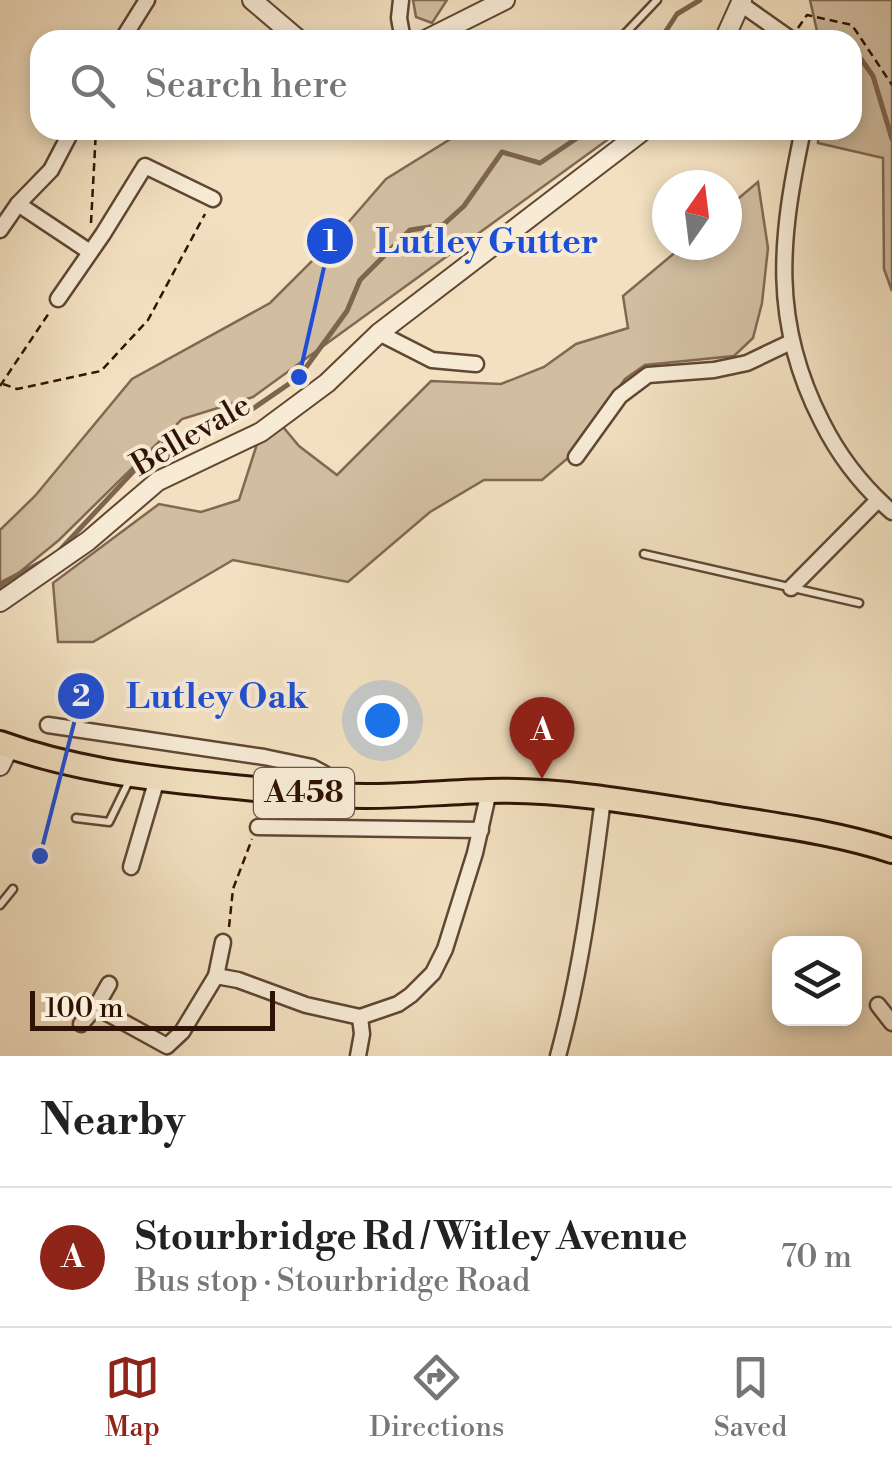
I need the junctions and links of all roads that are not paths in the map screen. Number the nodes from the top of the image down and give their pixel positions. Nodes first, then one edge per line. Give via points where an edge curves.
1 (148, 0) edge
2 (252, 0) edge
3 (400, 0) edge
4 (505, 0) edge
5 (656, 0) edge
6 (741, 2) edge
7 (128, 30) edge
8 (287, 30) edge
9 (402, 30) edge
10 (445, 30) edge
11 (628, 30) edge
12 (728, 30) edge
13 (779, 30) edge
14 (67, 140) edge
15 (631, 140) edge
16 (801, 140) edge
17 (212, 199) road end
18 (18, 204) junction
19 (0, 230) edge
20 (90, 252) junction
21 (58, 299) road end
22 (379, 333) junction
23 (791, 342) junction
24 (476, 364) dead end
25 (576, 457) dead end
26 (878, 500) junction
27 (892, 512) edge
28 (644, 554) dead end
29 (790, 588) junction
30 (0, 602) edge
31 (859, 603) dead end
32 (48, 725) dead end
33 (3, 752) edge
34 (131, 776) junction
35 (157, 779) junction
36 (489, 791) junction
37 (331, 794) junction
38 (604, 799) junction
39 (76, 818) dead end
40 (258, 827) road end
41 (481, 830) junction
42 (892, 850) edge
43 (131, 866) dead end
44 (13, 888) dead end
45 (0, 905) edge
46 (223, 942) road end
47 (216, 976) junction
48 (109, 984) dead end
49 (878, 1005) dead end
50 (96, 1007) junction
51 (360, 1017) junction
52 (81, 1024) dead end
53 (892, 1024) edge
54 (171, 1051) edge
55 (358, 1056) edge
56 (558, 1056) edge

1 - 7 street
2 - 8 street
3 - 9 street
4 - 10 street
5 - 11 lane
6 - 12 street
6 - 13 street
14 - 18 street via 51,170
15 - 22 street, Bellevale
16 - 23 street via 785,244
17 - 20 street via 145,166
18 - 19 street
18 - 20 street
20 - 21 street
22 - 24 street via 432,360
22 - 30 street, Bellevale via 261,432 158,481 88,541
23 - 25 street via 747,363 648,374 620,396
23 - 26 street via 830,437
26 - 27 street
26 - 29 street
28 - 29 lane
29 - 31 lane
32 - 37 street via 312,767 325,774
33 - 34 highway, A458
34 - 35 highway, A458
34 - 39 lane via 110,822
35 - 37 highway, A458
35 - 43 street
36 - 37 highway, A458
36 - 38 highway, A458
36 - 41 street
38 - 42 highway, A458
38 - 56 street
40 - 41 street
41 - 51 street via 433,973 398,1004
44 - 45 lane
46 - 47 street
47 - 51 street
47 - 54 street
48 - 50 street
49 - 53 street
50 - 52 street
50 - 54 street
51 - 55 street

